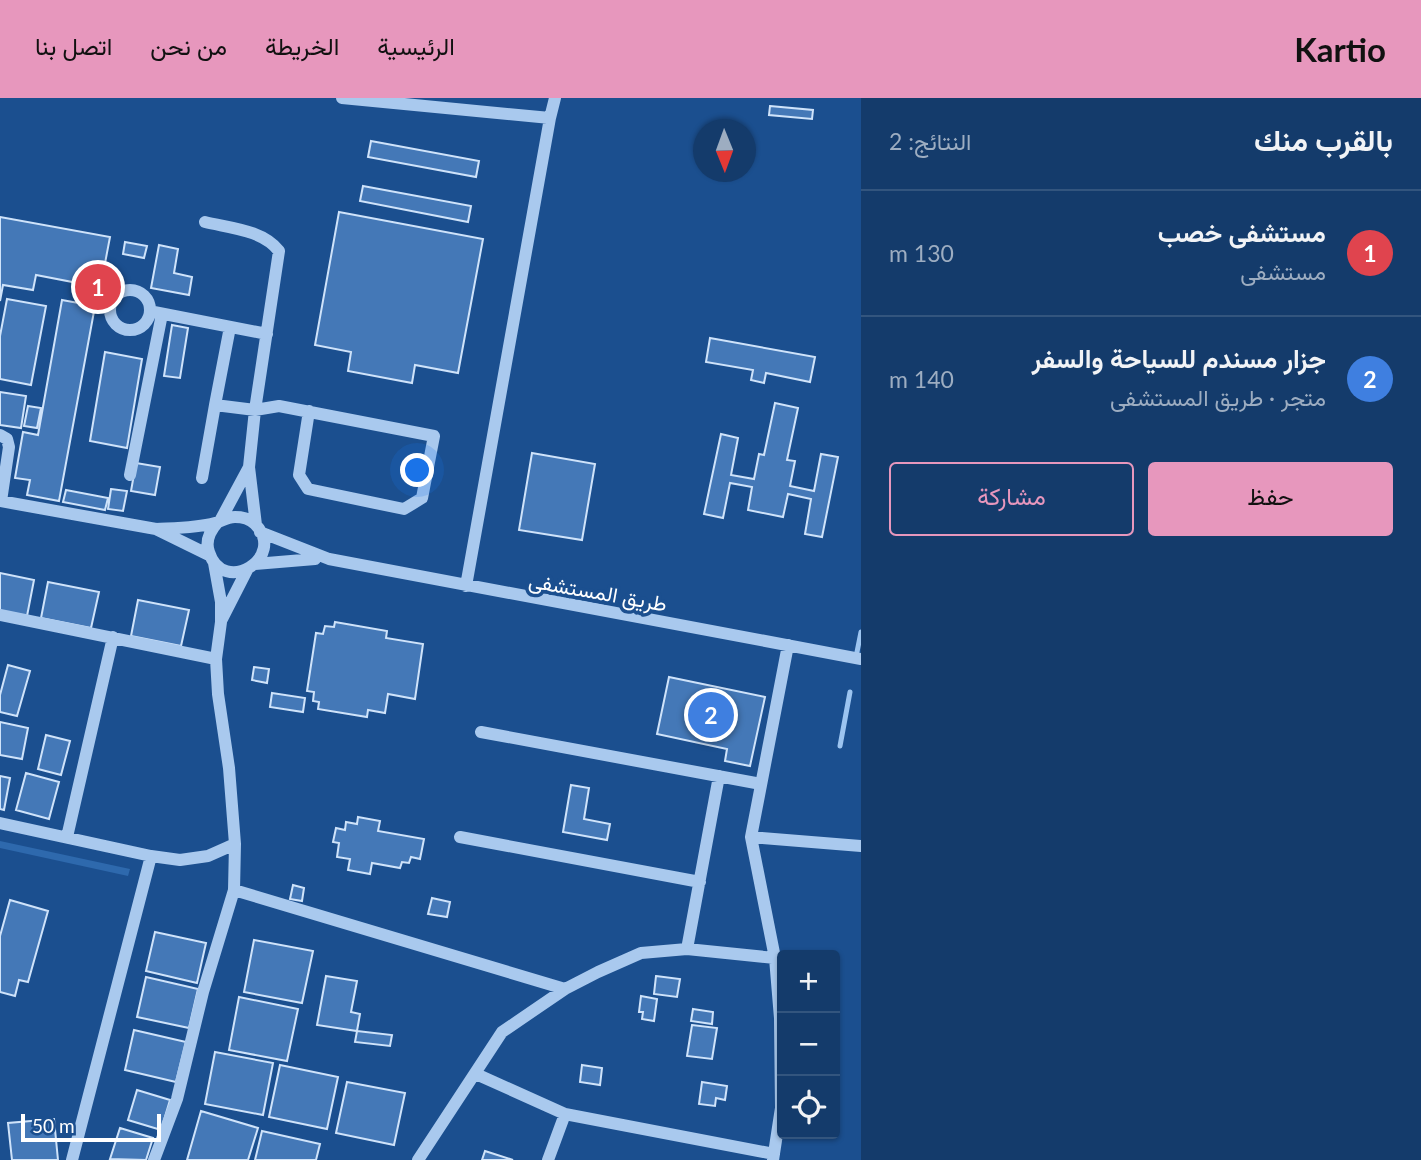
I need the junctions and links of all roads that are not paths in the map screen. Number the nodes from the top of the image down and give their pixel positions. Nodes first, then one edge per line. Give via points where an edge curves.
1 (342, 98) edge
2 (555, 98) edge
3 (550, 118) junction
4 (205, 222) dead end
5 (230, 327) junction
6 (267, 334) junction
7 (215, 405) junction
8 (255, 410) junction
9 (309, 411) junction
10 (0, 435) edge
11 (249, 467) junction
12 (130, 475) dead end
13 (202, 478) dead end
14 (0, 501) edge
15 (219, 522) junction
16 (258, 528) junction
17 (156, 529) junction
18 (212, 559) junction
19 (329, 559) junction
20 (251, 567) junction
21 (466, 586) junction
22 (0, 615) edge
23 (221, 622) junction
24 (113, 637) junction
25 (788, 645) junction
26 (216, 659) junction
27 (861, 659) edge
28 (481, 732) dead end
29 (719, 776) junction
30 (761, 784) junction
31 (0, 823) edge
32 (67, 837) junction
33 (460, 837) dead end
34 (751, 837) junction
35 (234, 844) junction
36 (861, 846) edge
37 (151, 856) junction
38 (700, 882) junction
39 (234, 890) junction
40 (687, 948) junction
41 (775, 958) junction
42 (565, 989) junction
43 (476, 1074) junction
44 (565, 1114) junction
45 (773, 1157) edge
46 (72, 1160) edge
47 (154, 1160) edge
48 (418, 1160) edge
49 (548, 1160) edge

1 - 3 street
2 - 3 street
3 - 21 street
4 - 6 street via 263,237 279,251
5 - 6 street
5 - 7 street
5 - 12 street via 156,313
6 - 8 street
7 - 8 street
7 - 13 street
8 - 9 street via 279,406
8 - 11 street
9 - 9 street via 434,436 422,498 404,509 307,489 299,475
10 - 14 street via 9,447
11 - 15 street
11 - 16 street
14 - 17 street
15 - 16 street via 243,517
15 - 17 street
15 - 18 street via 208,538
16 - 19 street, طريق المستشفى
16 - 20 street via 263,549
17 - 18 street
18 - 20 street via 229,572
18 - 23 street
19 - 20 street, طريق المستشفى via 292,559
19 - 21 street, طريق المستشفى
20 - 23 street
21 - 25 street, طريق المستشفى
22 - 24 street
23 - 26 street
24 - 26 street
24 - 32 street
25 - 27 street, طريق المستشفى
25 - 30 street
26 - 35 street
28 - 29 street
29 - 30 street
29 - 38 street
30 - 34 street
31 - 32 street
32 - 37 street
33 - 38 street
34 - 36 street
34 - 41 street
35 - 37 street via 208,856 180,860
35 - 39 street
37 - 46 street
38 - 40 street
39 - 42 street
39 - 47 street via 177,1099
40 - 41 street
40 - 42 street via 641,953
41 - 45 street via 781,1108
42 - 43 street via 502,1032
43 - 44 street
43 - 48 street
44 - 45 street
44 - 49 street

